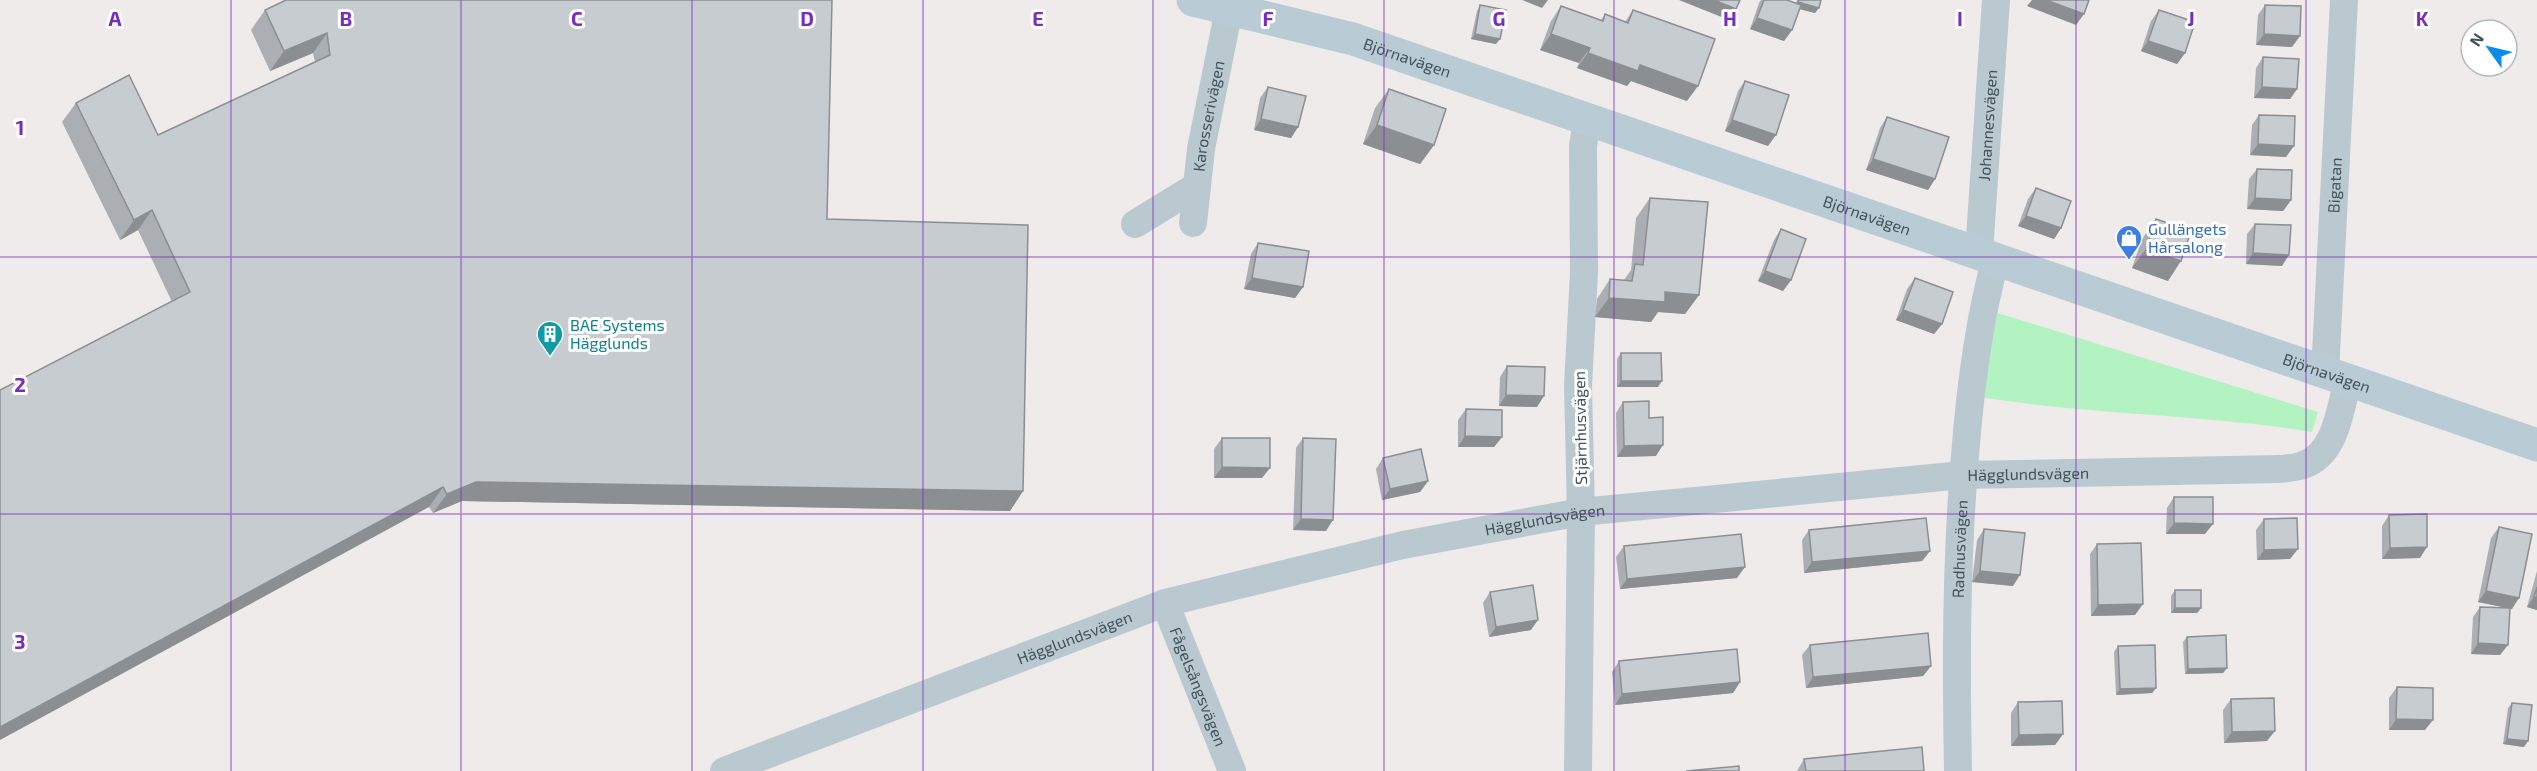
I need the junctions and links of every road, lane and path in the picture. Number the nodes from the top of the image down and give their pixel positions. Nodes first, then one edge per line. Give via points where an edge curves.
1 (1193, 0) edge
2 (1996, 0) edge
3 (2344, 0) edge
4 (1230, 9) junction
5 (1587, 121) junction
6 (1197, 186) junction
7 (1193, 223) dead end
8 (1135, 224) dead end
9 (1988, 255) junction
10 (2336, 376) junction
11 (2537, 445) edge
12 (1963, 475) junction
13 (1581, 512) junction
14 (1165, 603) junction
15 (724, 771) edge
16 (1232, 771) edge
17 (1578, 771) edge
18 (1958, 771) edge

1 - 4 main road, Björnavägen
2 - 9 street, Johannesvägen
3 - 10 street, Bigatan
4 - 5 main road, Björnavägen via 1353,39
4 - 6 street, Karosserivägen
5 - 9 main road, Björnavägen
5 - 13 street, Stjärnhusvägen via 1583,146 1584,272 1578,386
6 - 7 street, Karosserivägen
6 - 8 street
9 - 10 main road, Björnavägen
9 - 12 street, Radhusvägen via 1987,291 1970,394
10 - 11 main road, Björnavägen
10 - 12 street, Hägglundsvägen via 2334,434 2325,450 2302,466
12 - 13 street, Hägglundsvägen
12 - 18 street, Radhusvägen via 1956,594
13 - 14 street, Hägglundsvägen via 1403,545
13 - 17 street, Stjärnhusvägen
14 - 15 street, Hägglundsvägen
14 - 16 street, Fågelsångsvägen

